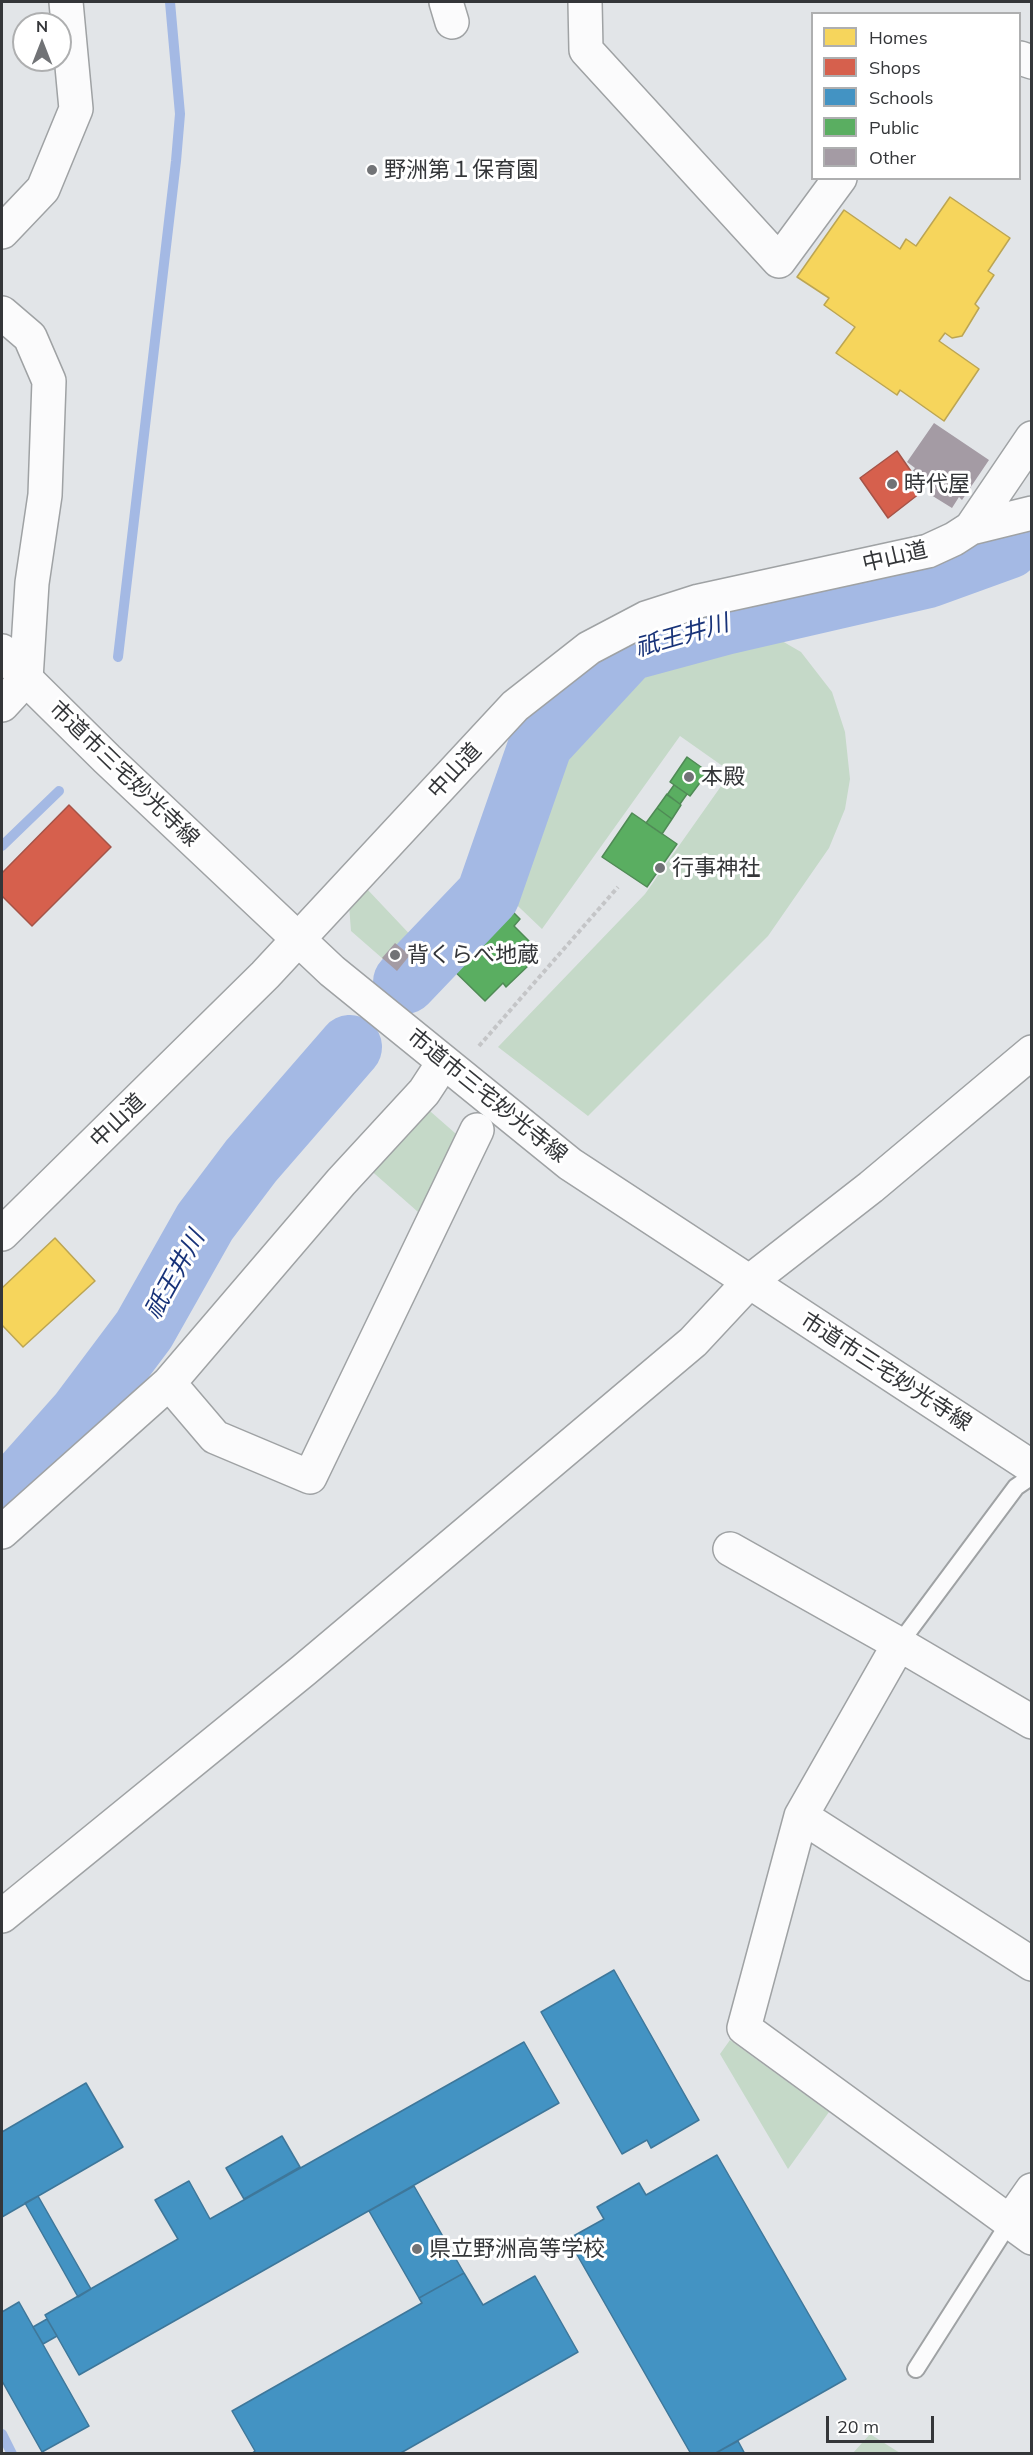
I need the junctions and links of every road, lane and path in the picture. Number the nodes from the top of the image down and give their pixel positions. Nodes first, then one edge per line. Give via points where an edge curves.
1 (66, 2) edge
2 (585, 2) edge
3 (839, 180) edge
4 (2, 232) edge
5 (2, 314) edge
6 (1032, 438) edge
7 (1032, 513) edge
8 (970, 528) junction
9 (2, 651) edge
10 (27, 679) junction
11 (2, 705) edge
12 (618, 887) dead end
13 (298, 937) junction
14 (476, 1048) dead end
15 (1032, 1052) edge
16 (444, 1063) junction
17 (477, 1130) dead end
18 (2, 1234) edge
19 (749, 1282) junction
20 (169, 1383) junction
21 (1032, 1467) edge
22 (1032, 1476) edge
23 (2, 1532) edge
24 (730, 1549) dead end
25 (899, 1644) junction
26 (1032, 1722) edge
27 (801, 1816) junction
28 (2, 1916) edge
29 (1032, 1964) edge
30 (1032, 2190) edge
31 (1020, 2230) edge
32 (916, 2369) dead end

1 - 4 street via 76,109 43,189
2 - 3 street via 586,50 779,261
5 - 10 street via 30,337 49,381 45,495 32,583
6 - 8 street
7 - 8 street, 中山道
8 - 13 street, 中山道 via 928,551 699,601 646,618 589,648 515,706
9 - 10 street, 市道市三宅妙光寺線
10 - 11 street
10 - 13 street, 市道市三宅妙光寺線
12 - 14 path
13 - 16 street, 市道市三宅妙光寺線 via 339,977
13 - 18 street, 中山道 via 265,975
15 - 19 street via 871,1187
16 - 19 street, 市道市三宅妙光寺線 via 570,1164
16 - 20 street via 424,1092 341,1182
17 - 20 street via 310,1476 215,1437
19 - 21 street, 市道市三宅妙光寺線
19 - 28 street via 693,1342 304,1670
20 - 23 street
22 - 25 lane via 1016,1487
24 - 25 street
25 - 26 street
25 - 27 street
27 - 29 street
27 - 31 street via 744,2028
30 - 31 street
31 - 32 lane

